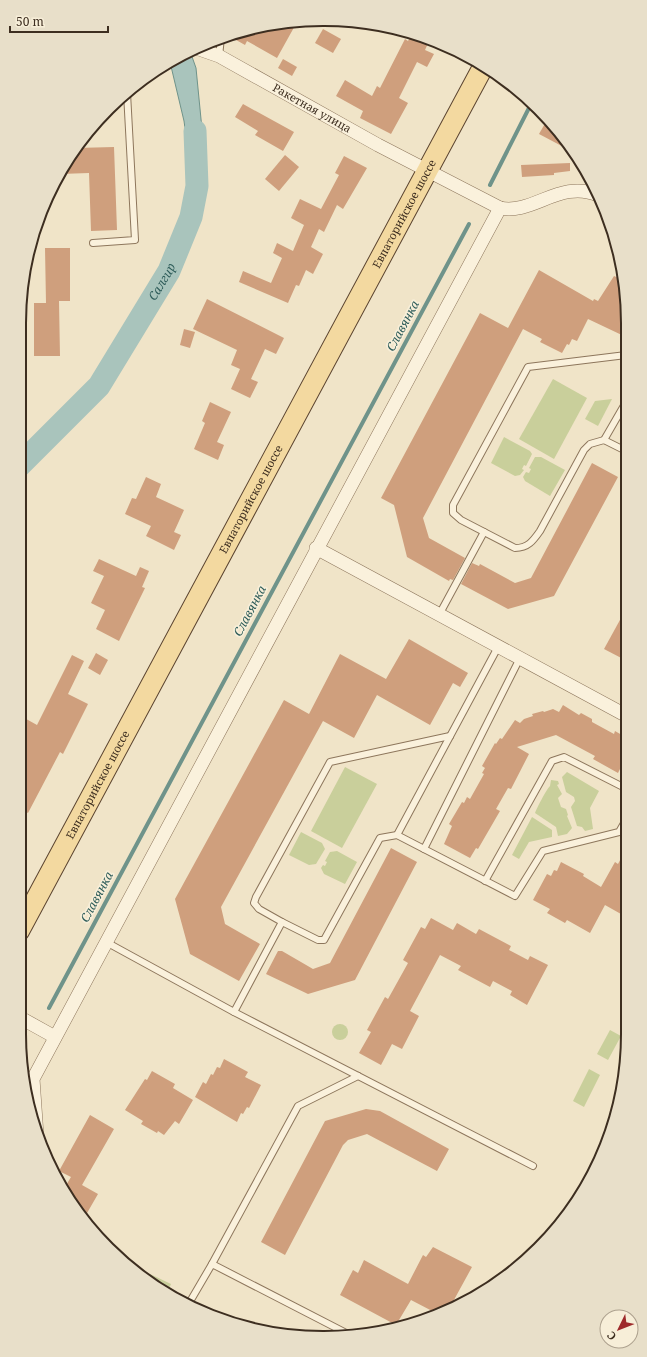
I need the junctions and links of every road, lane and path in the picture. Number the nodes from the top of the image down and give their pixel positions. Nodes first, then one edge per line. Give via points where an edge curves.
1 (207, 52) edge
2 (481, 71) edge
3 (127, 100) edge
4 (428, 170) junction
5 (590, 192) edge
6 (500, 208) junction
7 (93, 243) dead end
8 (621, 357) edge
9 (621, 411) edge
10 (604, 440) junction
11 (621, 448) edge
12 (484, 532) junction
13 (316, 548) junction
14 (440, 614) junction
15 (498, 647) junction
16 (520, 658) junction
17 (621, 713) edge
18 (450, 736) junction
19 (621, 786) edge
20 (621, 829) edge
21 (397, 835) junction
22 (424, 849) junction
23 (485, 881) junction
24 (26, 918) edge
25 (282, 922) junction
26 (106, 942) junction
27 (234, 1012) junction
28 (26, 1021) edge
29 (55, 1037) junction
30 (358, 1076) junction
31 (36, 1108) edge
32 (533, 1166) dead end
33 (212, 1264) junction
34 (191, 1300) edge
35 (341, 1330) edge

1 - 4 street, Ракетная улица
2 - 4 main road, Евпаторийское шоссе
3 - 7 lane via 135,240
4 - 6 street, Ракетная улица
4 - 24 main road, Евпаторийское шоссе
5 - 6 street via 579,190 565,192 518,208
6 - 13 street
8 - 12 lane via 528,367 453,505 454,513 461,520
9 - 10 lane
10 - 11 lane
10 - 12 lane via 590,444 584,450 532,542 523,548 515,548
12 - 14 lane
13 - 14 street
13 - 26 street
14 - 15 street
15 - 16 street
15 - 18 lane
16 - 17 street
16 - 22 lane
18 - 21 lane
18 - 25 lane via 330,762 254,903 259,909
19 - 23 lane via 564,757 552,761
20 - 23 lane via 619,832 543,851 515,896
21 - 22 lane
21 - 25 lane via 380,838 324,940 318,940
22 - 23 lane
25 - 27 lane
26 - 27 lane
26 - 29 street
27 - 30 lane
28 - 29 street
29 - 31 street via 33,1079
30 - 32 lane
30 - 33 lane via 298,1106
33 - 34 lane
33 - 35 lane

